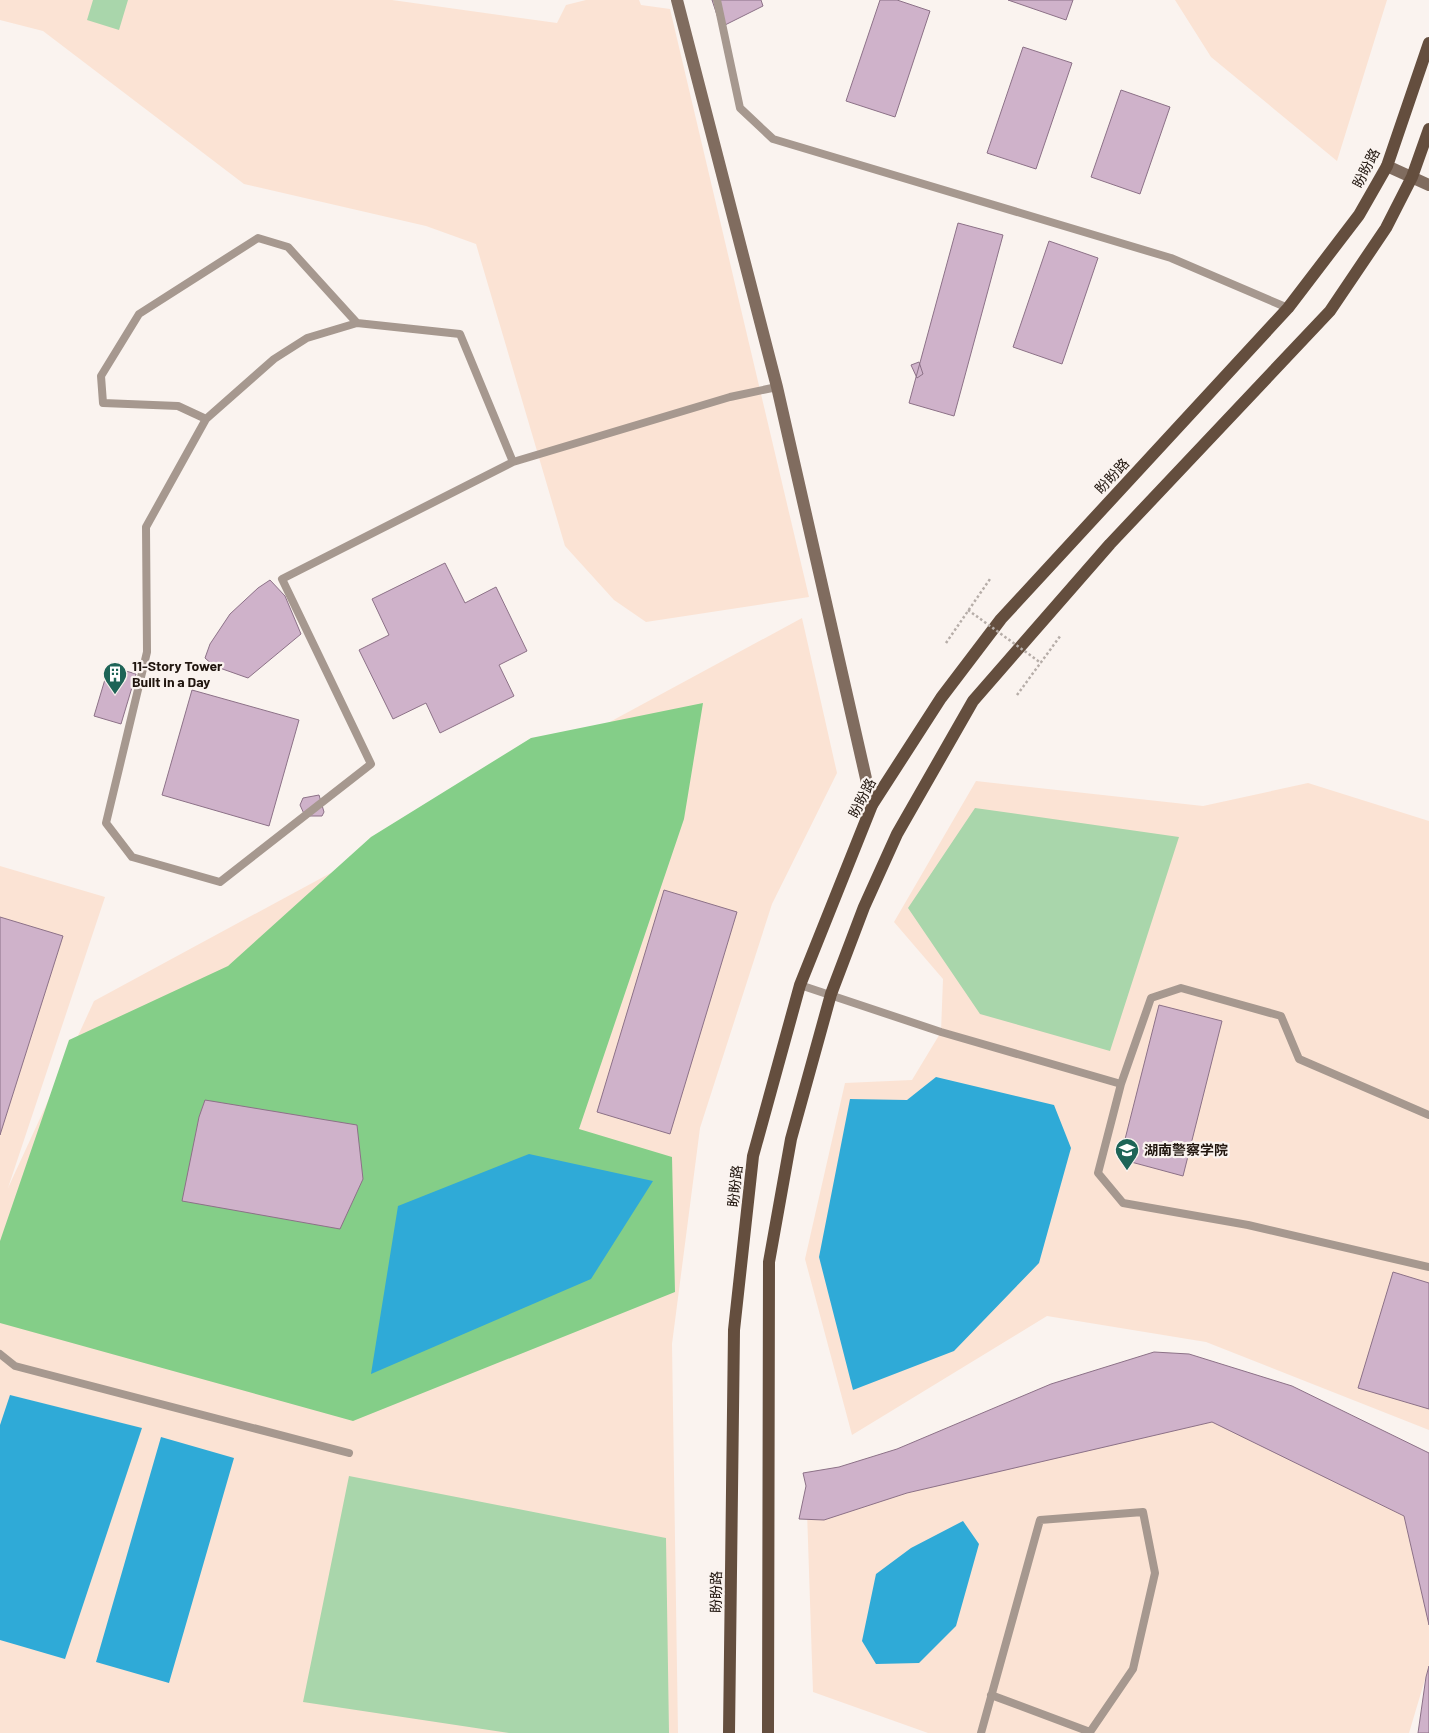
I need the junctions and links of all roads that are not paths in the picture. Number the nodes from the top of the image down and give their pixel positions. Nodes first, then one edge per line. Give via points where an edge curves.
1 (677, 0) edge
2 (717, 0) edge
3 (1429, 43) edge
4 (1429, 129) edge
5 (1387, 166) junction
6 (1412, 177) junction
7 (1429, 185) edge
8 (1288, 308) junction
9 (356, 323) junction
10 (777, 387) junction
11 (206, 419) junction
12 (513, 462) junction
13 (872, 805) junction
14 (800, 985) junction
15 (831, 994) junction
16 (1121, 1084) junction
17 (1429, 1115) edge
18 (1429, 1267) edge
19 (0, 1354) edge
20 (349, 1453) dead end
21 (991, 1695) junction
22 (729, 1733) edge
23 (768, 1733) edge
24 (981, 1733) edge

1 - 10 main road
2 - 8 lane via 740,108 773,139 1171,258
3 - 5 main road, 盼盼路
4 - 6 main road
5 - 6 main road
5 - 8 main road, 盼盼路 via 1359,215
6 - 7 main road
6 - 15 main road via 1386,228 1330,311 1110,544 973,701 897,834 864,907
8 - 13 main road, 盼盼路 via 1001,618 941,698
9 - 11 lane via 307,338 274,359
9 - 11 lane via 288,247 258,238 170,294 139,314 134,322 101,376 103,403 178,406
9 - 12 lane via 460,334
10 - 12 lane via 730,397
10 - 13 main road
11 - 12 lane via 146,527 147,652 106,823 132,857 220,882 371,764 282,579
13 - 14 main road, 盼盼路
14 - 15 lane
14 - 22 main road, 盼盼路 via 753,1156 734,1330
15 - 16 lane via 941,1032
15 - 23 main road via 791,1139 769,1262
16 - 17 lane via 1151,998 1181,988 1281,1016 1298,1059
16 - 18 lane via 1098,1173 1124,1203 1248,1225
19 - 20 lane via 15,1366
21 - 21 lane via 1040,1520 1143,1512 1155,1573 1133,1669 1090,1732
21 - 24 lane

